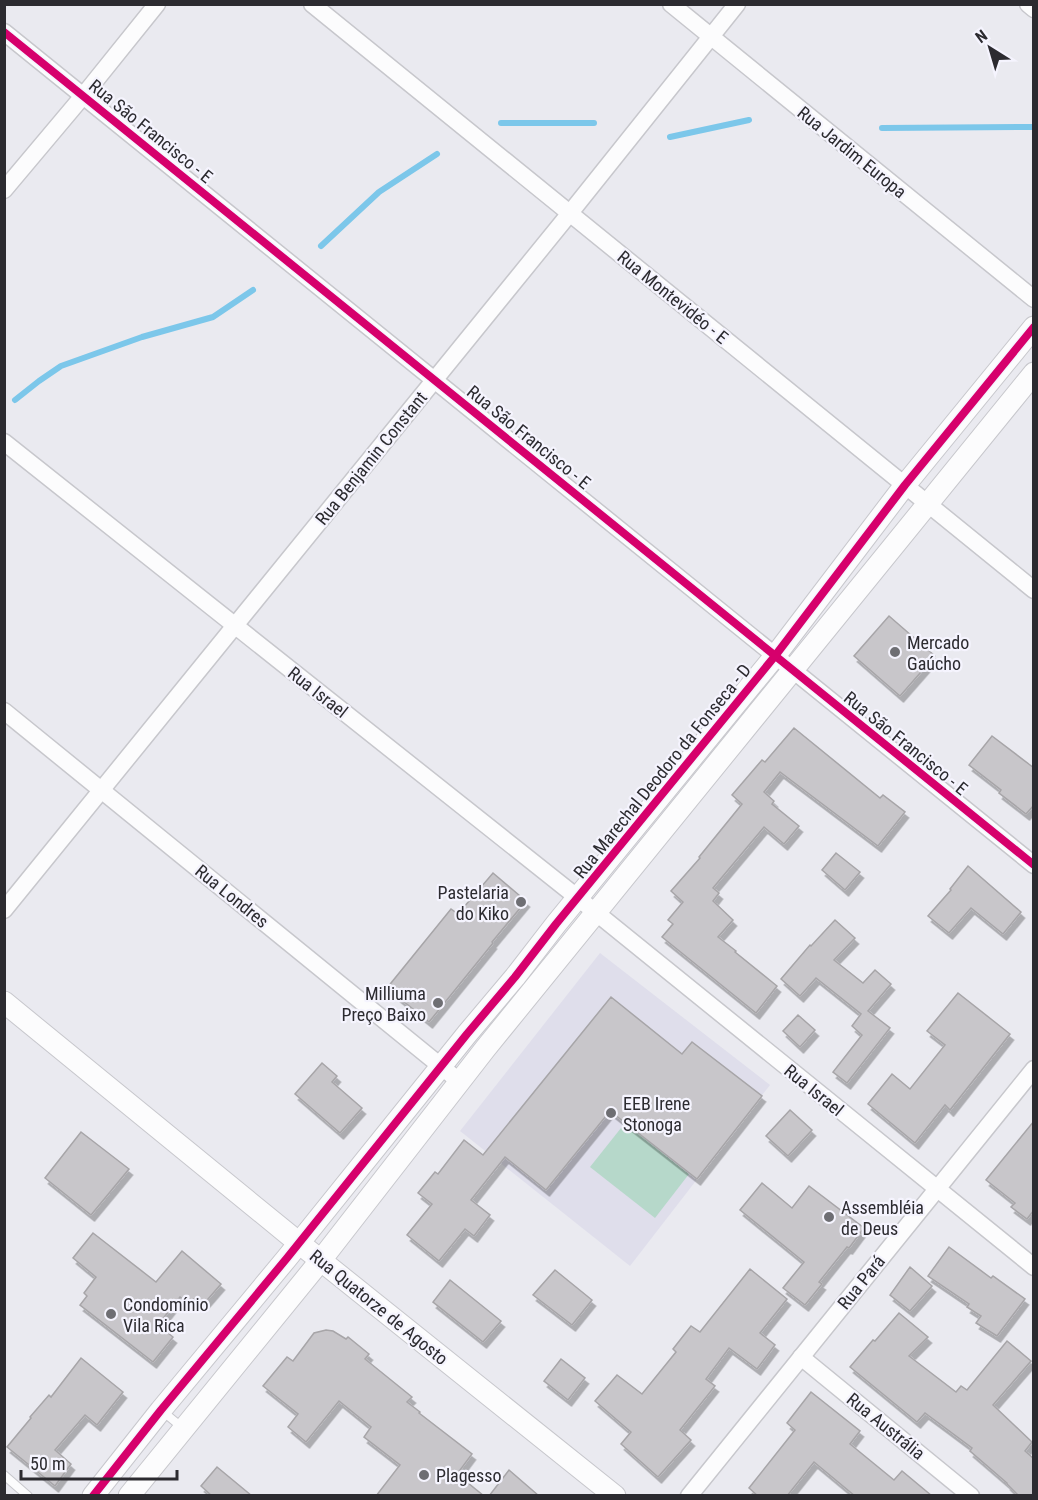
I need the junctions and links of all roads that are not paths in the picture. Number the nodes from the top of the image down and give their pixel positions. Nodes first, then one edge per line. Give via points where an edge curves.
1 (158, 4) edge
2 (312, 4) edge
3 (670, 4) edge
4 (737, 4) edge
5 (1028, 4) edge
6 (1034, 9) edge
7 (4, 32) edge
8 (711, 38) junction
9 (83, 96) junction
10 (4, 190) edge
11 (570, 213) junction
12 (1034, 299) edge
13 (1034, 327) edge
14 (1034, 373) edge
15 (434, 380) junction
16 (4, 442) edge
17 (905, 485) junction
18 (927, 504) junction
19 (1034, 590) edge
20 (235, 626) junction
21 (775, 656) junction
22 (792, 670) junction
23 (4, 711) edge
24 (102, 790) junction
25 (1034, 865) edge
26 (578, 898) junction
27 (4, 910) edge
28 (595, 913) junction
29 (515, 977) junction
30 (533, 990) junction
31 (4, 1002) edge
32 (441, 1066) junction
33 (1034, 1069) edge
34 (459, 1081) junction
35 (376, 1146) junction
36 (397, 1162) junction
37 (936, 1189) junction
38 (298, 1243) junction
39 (325, 1254) junction
40 (1034, 1267) edge
41 (801, 1357) junction
42 (161, 1410) junction
43 (184, 1429) junction
44 (4, 1475) edge
45 (28, 1496) edge
46 (93, 1496) edge
47 (129, 1496) edge
48 (615, 1496) edge
49 (688, 1496) edge
50 (971, 1496) edge

1 - 9 street
2 - 11 street, Rua Montevidéo - E
3 - 8 street, Rua Jardim Europa
4 - 8 street, Rua Benjamin Constant
5 - 6 street
7 - 9 street, Rua São Francisco - E
8 - 11 street, Rua Benjamin Constant
8 - 12 street, Rua Jardim Europa
9 - 10 street
9 - 15 street, Rua São Francisco - E
11 - 15 street, Rua Benjamin Constant
11 - 17 street, Rua Montevidéo - E
13 - 17 street, Rua Marechal Deodoro da Fonseca - D
14 - 18 street, Rua Marechal Deodoro da Fonseca - D
15 - 20 street, Rua Benjamin Constant
15 - 21 street, Rua São Francisco - E
16 - 20 street, Rua Israel
17 - 18 street, Rua Montevidéo - E
17 - 21 street, Rua Marechal Deodoro da Fonseca - D
18 - 19 street, Rua Montevidéo - E
18 - 22 street, Rua Marechal Deodoro da Fonseca - D
20 - 24 street, Rua Benjamin Constant
20 - 26 street, Rua Israel
21 - 22 street, Rua São Francisco - E
21 - 26 street, Rua Marechal Deodoro da Fonseca - D
22 - 25 street, Rua São Francisco - E
22 - 28 street, Rua Marechal Deodoro da Fonseca - D
23 - 24 street, Rua Londres
24 - 27 street, Rua Benjamin Constant
24 - 32 street, Rua Londres
26 - 28 street, Rua Israel
26 - 29 street, Rua Marechal Deodoro da Fonseca - D
28 - 30 street, Rua Marechal Deodoro da Fonseca - D
28 - 37 street, Rua Israel
29 - 30 street
29 - 32 street, Rua Marechal Deodoro da Fonseca - D
30 - 34 street, Rua Marechal Deodoro da Fonseca - D
31 - 38 street, Rua Quatorze de Agosto
32 - 34 street, Rua Londres
32 - 35 street, Rua Marechal Deodoro da Fonseca - D
33 - 37 street, Rua Pará
34 - 36 street, Rua Marechal Deodoro da Fonseca - D
35 - 36 street
35 - 38 street, Rua Marechal Deodoro da Fonseca - D
36 - 39 street, Rua Marechal Deodoro da Fonseca - D
37 - 40 street, Rua Israel
37 - 41 street, Rua Pará
38 - 39 street, Rua Quatorze de Agosto
38 - 42 street, Rua Marechal Deodoro da Fonseca - D
39 - 43 street, Rua Marechal Deodoro da Fonseca - D
39 - 48 street, Rua Quatorze de Agosto
41 - 49 street, Rua Pará
41 - 50 street, Rua Austrália
42 - 43 lane
42 - 46 street, Rua Marechal Deodoro da Fonseca - D
43 - 47 street
44 - 45 lane

